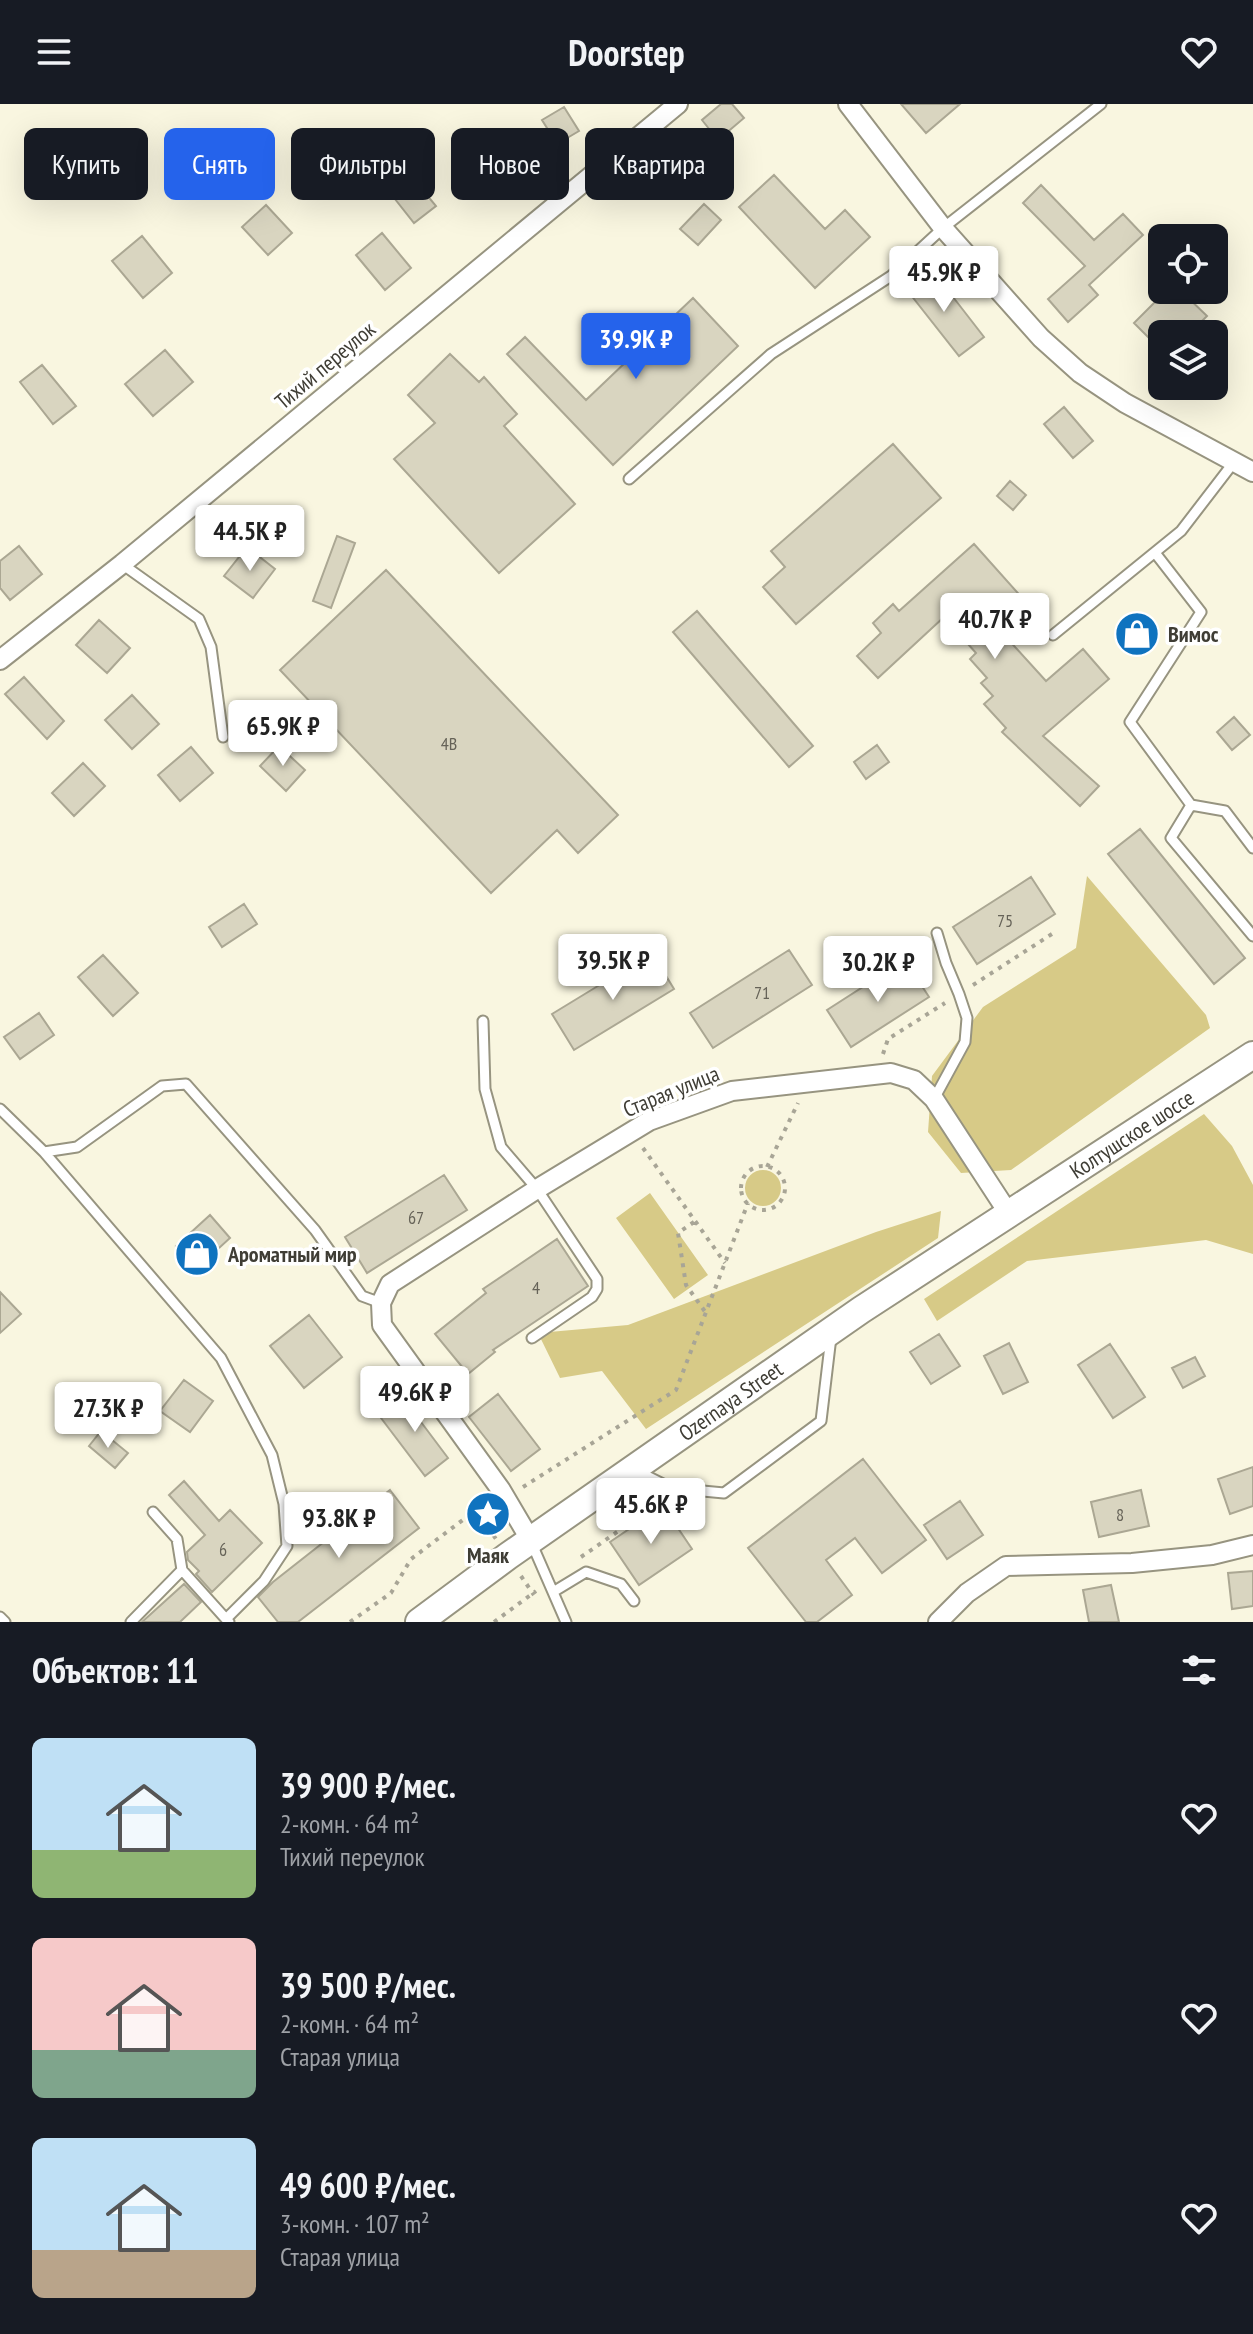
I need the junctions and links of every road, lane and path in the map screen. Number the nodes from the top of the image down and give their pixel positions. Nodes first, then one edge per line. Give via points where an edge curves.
1 (678, 104) edge
2 (848, 104) edge
3 (1101, 104) edge
4 (943, 228) junction
5 (1234, 462) junction
6 (1253, 472) edge
7 (629, 479) dead end
8 (1156, 554) junction
9 (122, 564) junction
10 (1053, 635) dead end
11 (0, 660) edge
12 (223, 737) dead end
13 (1191, 805) junction
14 (1253, 848) edge
15 (937, 933) dead end
16 (1253, 936) edge
17 (483, 1021) dead end
18 (1252, 1058) edge
19 (808, 1083) junction
20 (934, 1099) junction
21 (0, 1109) edge
22 (631, 1131) junction
23 (44, 1152) junction
24 (767, 1167) junction
25 (537, 1189) junction
26 (748, 1203) junction
27 (1009, 1214) junction
28 (695, 1221) junction
29 (725, 1263) junction
30 (381, 1303) junction
31 (706, 1313) junction
32 (831, 1332) junction
33 (532, 1338) dead end
34 (634, 1469) junction
35 (503, 1494) junction
36 (153, 1512) dead end
37 (531, 1541) junction
38 (1253, 1545) edge
39 (182, 1570) junction
40 (553, 1592) junction
41 (634, 1601) dead end
42 (0, 1617) edge
43 (227, 1620) edge
44 (5, 1622) edge
45 (131, 1622) edge
46 (350, 1622) edge
47 (419, 1622) edge
48 (566, 1622) edge
49 (938, 1622) edge

1 - 9 street, Тихий переулок
2 - 4 street
3 - 4 lane
4 - 5 street via 1041,338 1080,373
4 - 7 lane via 891,276 771,354
5 - 6 street
5 - 8 lane via 1181,531
8 - 10 lane
8 - 13 lane via 1201,612 1130,722
9 - 11 street, Тихий переулок
9 - 12 lane via 199,619 211,647
13 - 14 lane via 1225,811
13 - 16 lane via 1171,838
15 - 20 lane via 967,1018 965,1042
17 - 25 lane via 485,1089 501,1147
18 - 27 main road, Колтушское шоссе
19 - 20 street, Старая улица via 891,1073 914,1080
19 - 22 street, Старая улица via 732,1091
19 - 24 path
20 - 27 street, Старая улица
21 - 23 lane
22 - 25 street, Старая улица
22 - 28 path
23 - 30 lane via 77,1147 162,1086 186,1084 315,1230 362,1296
23 - 43 lane via 221,1358 272,1455 287,1546 264,1581
24 - 26 path via 759,1165 744,1175 741,1192
24 - 26 path via 776,1169 786,1183 782,1201 768,1210
25 - 30 street, Старая улица via 390,1284
25 - 33 lane via 597,1279 597,1289
26 - 29 path
27 - 32 main road, Ozernaya Street
28 - 29 path
28 - 31 path via 678,1233 686,1285
29 - 31 path
30 - 35 street via 382,1325
31 - 35 path via 676,1390
32 - 34 main road, Ozernaya Street
32 - 34 lane via 821,1421 724,1493 671,1488
34 - 37 main road, Ozernaya Street
35 - 37 street
35 - 46 path via 411,1559 391,1593
36 - 39 lane via 177,1539
37 - 40 lane
37 - 47 main road, Ozernaya Street
38 - 49 street via 1132,1563 1006,1566
39 - 43 lane
39 - 45 lane
40 - 41 lane via 586,1572 621,1584
40 - 48 lane
42 - 44 lane

